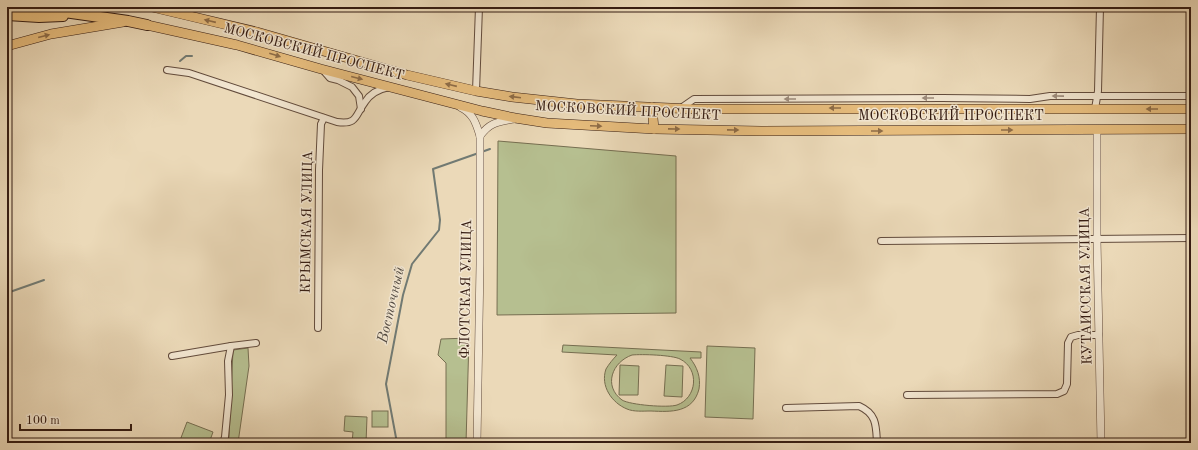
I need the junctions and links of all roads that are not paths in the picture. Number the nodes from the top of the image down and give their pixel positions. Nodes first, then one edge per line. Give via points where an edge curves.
1 (29, 7) edge
2 (152, 7) edge
3 (479, 7) edge
4 (1100, 7) edge
5 (83, 14) junction
6 (7, 15) edge
7 (128, 21) junction
8 (147, 25) joint
9 (7, 46) edge
10 (321, 69) junction
11 (167, 70) dead end
12 (406, 75) junction
13 (426, 79) junction
14 (392, 87) junction
15 (403, 90) junction
16 (476, 91) junction
17 (422, 96) junction
18 (1097, 96) junction
19 (1191, 96) edge
20 (452, 103) junction
21 (652, 108) junction
22 (681, 108) junction
23 (361, 109) junction
24 (1095, 109) junction
25 (1191, 109) edge
26 (324, 118) junction
27 (515, 118) junction
28 (654, 129) junction
29 (1097, 129) junction
30 (1191, 129) edge
31 (480, 136) junction
32 (1191, 238) edge
33 (1097, 239) junction
34 (881, 240) dead end
35 (318, 328) dead end
36 (1099, 335) junction
37 (256, 343) dead end
38 (231, 346) junction
39 (172, 356) dead end
40 (907, 395) dead end
41 (786, 408) dead end
42 (224, 443) edge
43 (477, 443) edge
44 (877, 443) edge
45 (1102, 443) edge

1 - 5 highway, МОСКОВСКИЙ ПРОСПЕКТ
12 -> 2 main road, МОСКОВСКИЙ ПРОСПЕКТ via 257,32
3 - 16 street
4 - 18 street
5 - 6 highway via 39,18
5 - 7 highway, МОСКОВСКИЙ ПРОСПЕКТ
7 - 8 highway, МОСКОВСКИЙ ПРОСПЕКТ
9 -> 7 main road via 51,34
8 -> 10 main road, МОСКОВСКИЙ ПРОСПЕКТ via 237,45
10 -> 14 main road, МОСКОВСКИЙ ПРОСПЕКТ
10 - 23 street via 330,78 352,87 359,96
11 - 26 street via 189,72
12 - 13 main road, МОСКОВСКИЙ ПРОСПЕКТ
12 - 15 main road via 412,84 410,88
16 -> 13 main road, МОСКОВСКИЙ ПРОСПЕКТ
13 - 17 main road via 416,85 416,90
14 - 15 main road, МОСКОВСКИЙ ПРОСПЕКТ
14 - 23 street via 372,94
15 - 17 main road, МОСКОВСКИЙ ПРОСПЕКТ
21 -> 16 main road, МОСКОВСКИЙ ПРОСПЕКТ via 577,104
17 - 20 main road, МОСКОВСКИЙ ПРОСПЕКТ
18 - 19 street
18 -> 22 street via 1050,96 1030,99 694,99
18 - 24 street
20 - 27 main road, МОСКОВСКИЙ ПРОСПЕКТ
20 - 31 street via 472,116
21 - 22 main road, МОСКОВСКИЙ ПРОСПЕКТ
21 - 28 main road
24 -> 22 main road, МОСКОВСКИЙ ПРОСПЕКТ
23 - 26 street via 353,121 345,123
25 -> 24 main road, МОСКОВСКИЙ ПРОСПЕКТ
26 - 35 street, КРЫМСКАЯ УЛИЦА via 321,124 319,170
27 -> 28 main road, МОСКОВСКИЙ ПРОСПЕКТ via 571,125
27 - 31 street via 494,123
28 -> 29 main road, МОСКОВСКИЙ ПРОСПЕКТ
29 - 30 main road, МОСКОВСКИЙ ПРОСПЕКТ
29 - 33 street, КУТАИССКАЯ УЛИЦА
31 - 43 street, ФЛОТСКАЯ УЛИЦА
32 - 33 street
33 - 34 street
33 - 36 street, КУТАИССКАЯ УЛИЦА
36 - 40 street via 1071,337 1068,343 1067,384 1064,392
36 - 45 street, КУТАИССКАЯ УЛИЦА
37 - 38 street
38 - 39 street
38 - 42 street
41 - 44 street via 859,406 872,415

